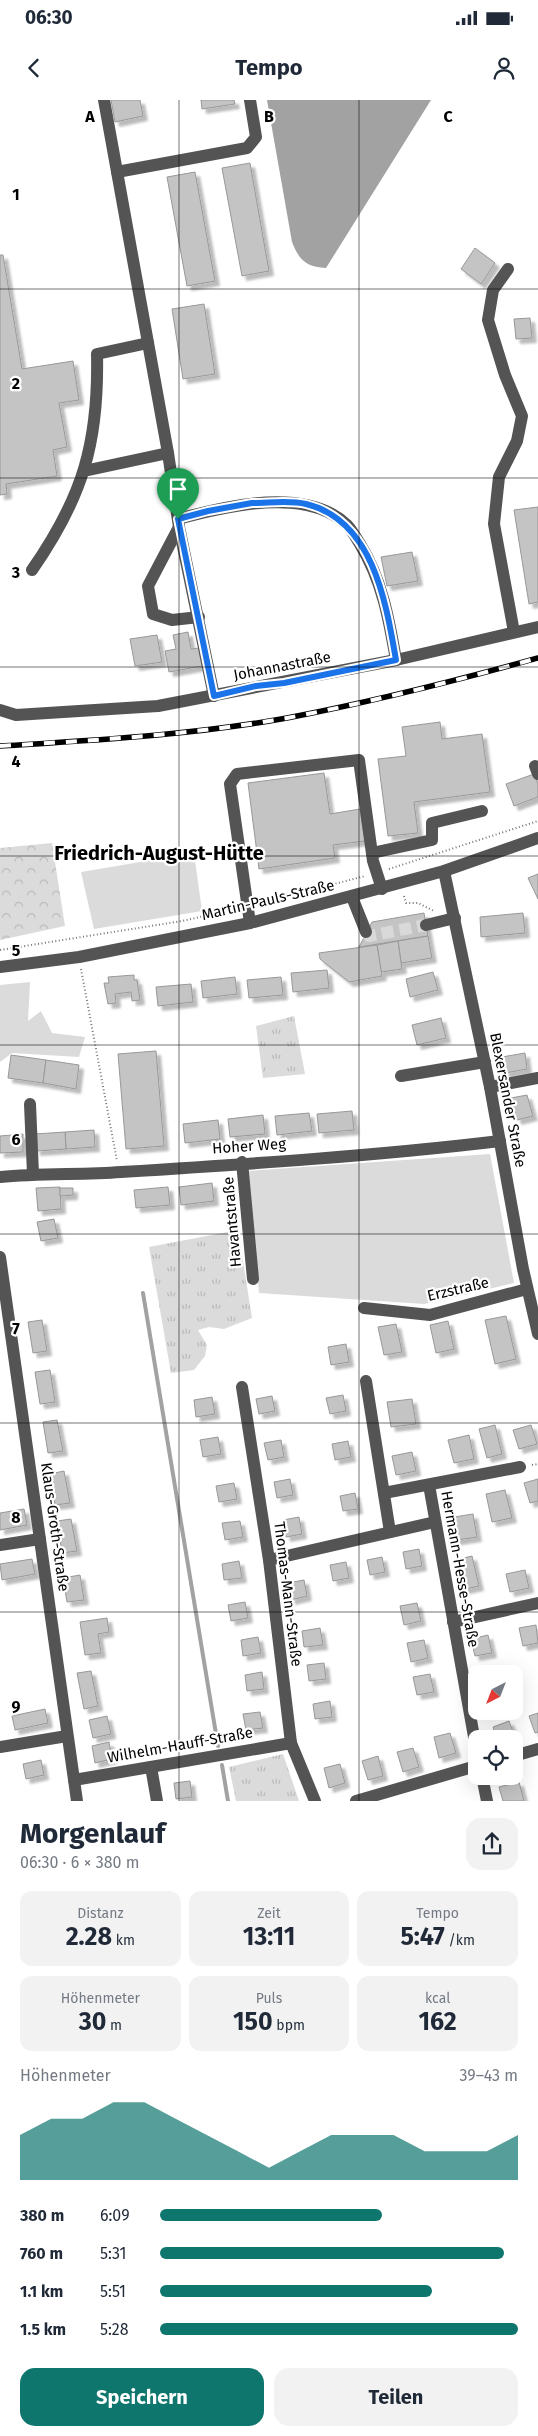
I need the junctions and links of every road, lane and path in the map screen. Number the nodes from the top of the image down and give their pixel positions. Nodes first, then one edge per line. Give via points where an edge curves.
1 (104, 100) edge
2 (250, 100) edge
3 (117, 172) junction
4 (508, 269) dead end
5 (148, 344) junction
6 (168, 452) junction
7 (84, 471) junction
8 (179, 523) junction
9 (32, 570) dead end
10 (199, 617) junction
11 (538, 627) edge
12 (514, 632) junction
13 (396, 660) junction
14 (214, 696) junction
15 (0, 710) edge
16 (482, 811) dead end
17 (538, 821) edge
18 (538, 838) edge
19 (372, 853) junction
20 (444, 871) junction
21 (377, 873) junction
22 (382, 888) junction
23 (352, 897) junction
24 (406, 903) dead end
25 (246, 907) junction
26 (455, 918) junction
27 (442, 921) junction
28 (250, 923) junction
29 (426, 925) tunnel mouth
30 (366, 932) dead end
31 (0, 950) edge
32 (79, 956) junction
33 (0, 967) edge
34 (484, 1062) junction
35 (401, 1076) dead end
36 (538, 1078) edge
37 (490, 1087) junction
38 (30, 1104) dead end
39 (500, 1141) junction
40 (242, 1162) junction
41 (119, 1172) junction
42 (33, 1174) junction
43 (0, 1177) edge
44 (0, 1257) edge
45 (253, 1279) dead end
46 (527, 1289) junction
47 (364, 1308) dead end
48 (538, 1330) edge
49 (6, 1342) edge
50 (366, 1381) dead end
51 (242, 1387) dead end
52 (520, 1467) dead end
53 (428, 1485) junction
54 (384, 1493) junction
55 (435, 1522) junction
56 (390, 1532) junction
57 (40, 1539) junction
58 (0, 1545) edge
59 (268, 1560) junction
60 (538, 1603) edge
61 (453, 1622) junction
62 (473, 1730) edge
63 (68, 1736) junction
64 (291, 1743) junction
65 (0, 1747) edge
66 (538, 1749) edge
67 (523, 1753) edge
68 (151, 1768) junction
69 (468, 1768) edge
70 (74, 1780) junction
71 (483, 1785) edge
72 (77, 1801) edge
73 (157, 1801) edge
74 (315, 1801) edge
75 (356, 1801) edge
76 (486, 1801) edge

1 - 3 street
2 - 3 street via 256,137 248,148
3 - 5 street
4 - 12 street via 493,290 488,320 522,416 517,440 500,477 494,524
5 - 6 street
5 - 7 street via 97,354 95,426
6 - 7 street
6 - 8 street
7 - 9 street via 59,528
8 - 10 street
8 - 10 street via 148,586 153,614 172,620
8 - 13 street via 208,511 252,503 305,504 328,512 348,525 372,564 383,594
10 - 14 street
11 - 12 street, Johannastraße
12 - 13 street, Johannastraße
13 - 14 street, Johannastraße
14 - 15 street, Johannastraße via 158,706 16,716
16 - 19 street via 432,823 432,840
17 - 21 path
18 - 20 street, Martin-Pauls-Straße
19 - 21 street
19 - 25 street via 359,760 237,774 230,784
20 - 22 street, Martin-Pauls-Straße
20 - 26 street, Blexersander Straße
21 - 22 street
21 - 25 path
22 - 23 street, Martin-Pauls-Straße
23 - 28 street, Martin-Pauls-Straße
23 - 30 street
24 - 27 path via 431,908
25 - 28 street
25 - 31 path via 182,921
26 - 27 street
26 - 34 street, Blexersander Straße
27 - 29 street
28 - 32 street, Martin-Pauls-Straße
32 - 33 street, Martin-Pauls-Straße
32 - 41 path
34 - 35 street
34 - 37 street, Blexersander Straße
36 - 37 street
37 - 39 street, Blexersander Straße
38 - 42 street
39 - 40 street, Hoher Weg
39 - 46 street, Blexersander Straße
40 - 41 street, Hoher Weg
40 - 45 street, Havantstraße
41 - 42 street, Hoher Weg
42 - 43 street, Hoher Weg
44 - 49 street, Klaus-Groth-Straße
46 - 47 street, Erzstraße via 430,1315
46 - 48 street, Blexersander Straße
49 - 57 street, Klaus-Groth-Straße
50 - 54 street
51 - 59 street, Thomas-Mann-Straße
52 - 53 street
53 - 54 street
53 - 55 street, Hermann-Hesse-Straße
54 - 56 street
55 - 56 street
55 - 61 street, Hermann-Hesse-Straße
56 - 59 street
57 - 58 street
57 - 63 street, Klaus-Groth-Straße
59 - 64 street, Thomas-Mann-Straße
60 - 61 street
61 - 62 street, Hermann-Hesse-Straße
63 - 65 street
63 - 70 street, Klaus-Groth-Straße
64 - 68 street, Wilhelm-Hauff-Straße
64 - 74 street, Thomas-Mann-Straße
66 - 67 street
68 - 70 street, Wilhelm-Hauff-Straße
68 - 73 street
69 - 75 street
70 - 72 street, Klaus-Groth-Straße
71 - 76 street

